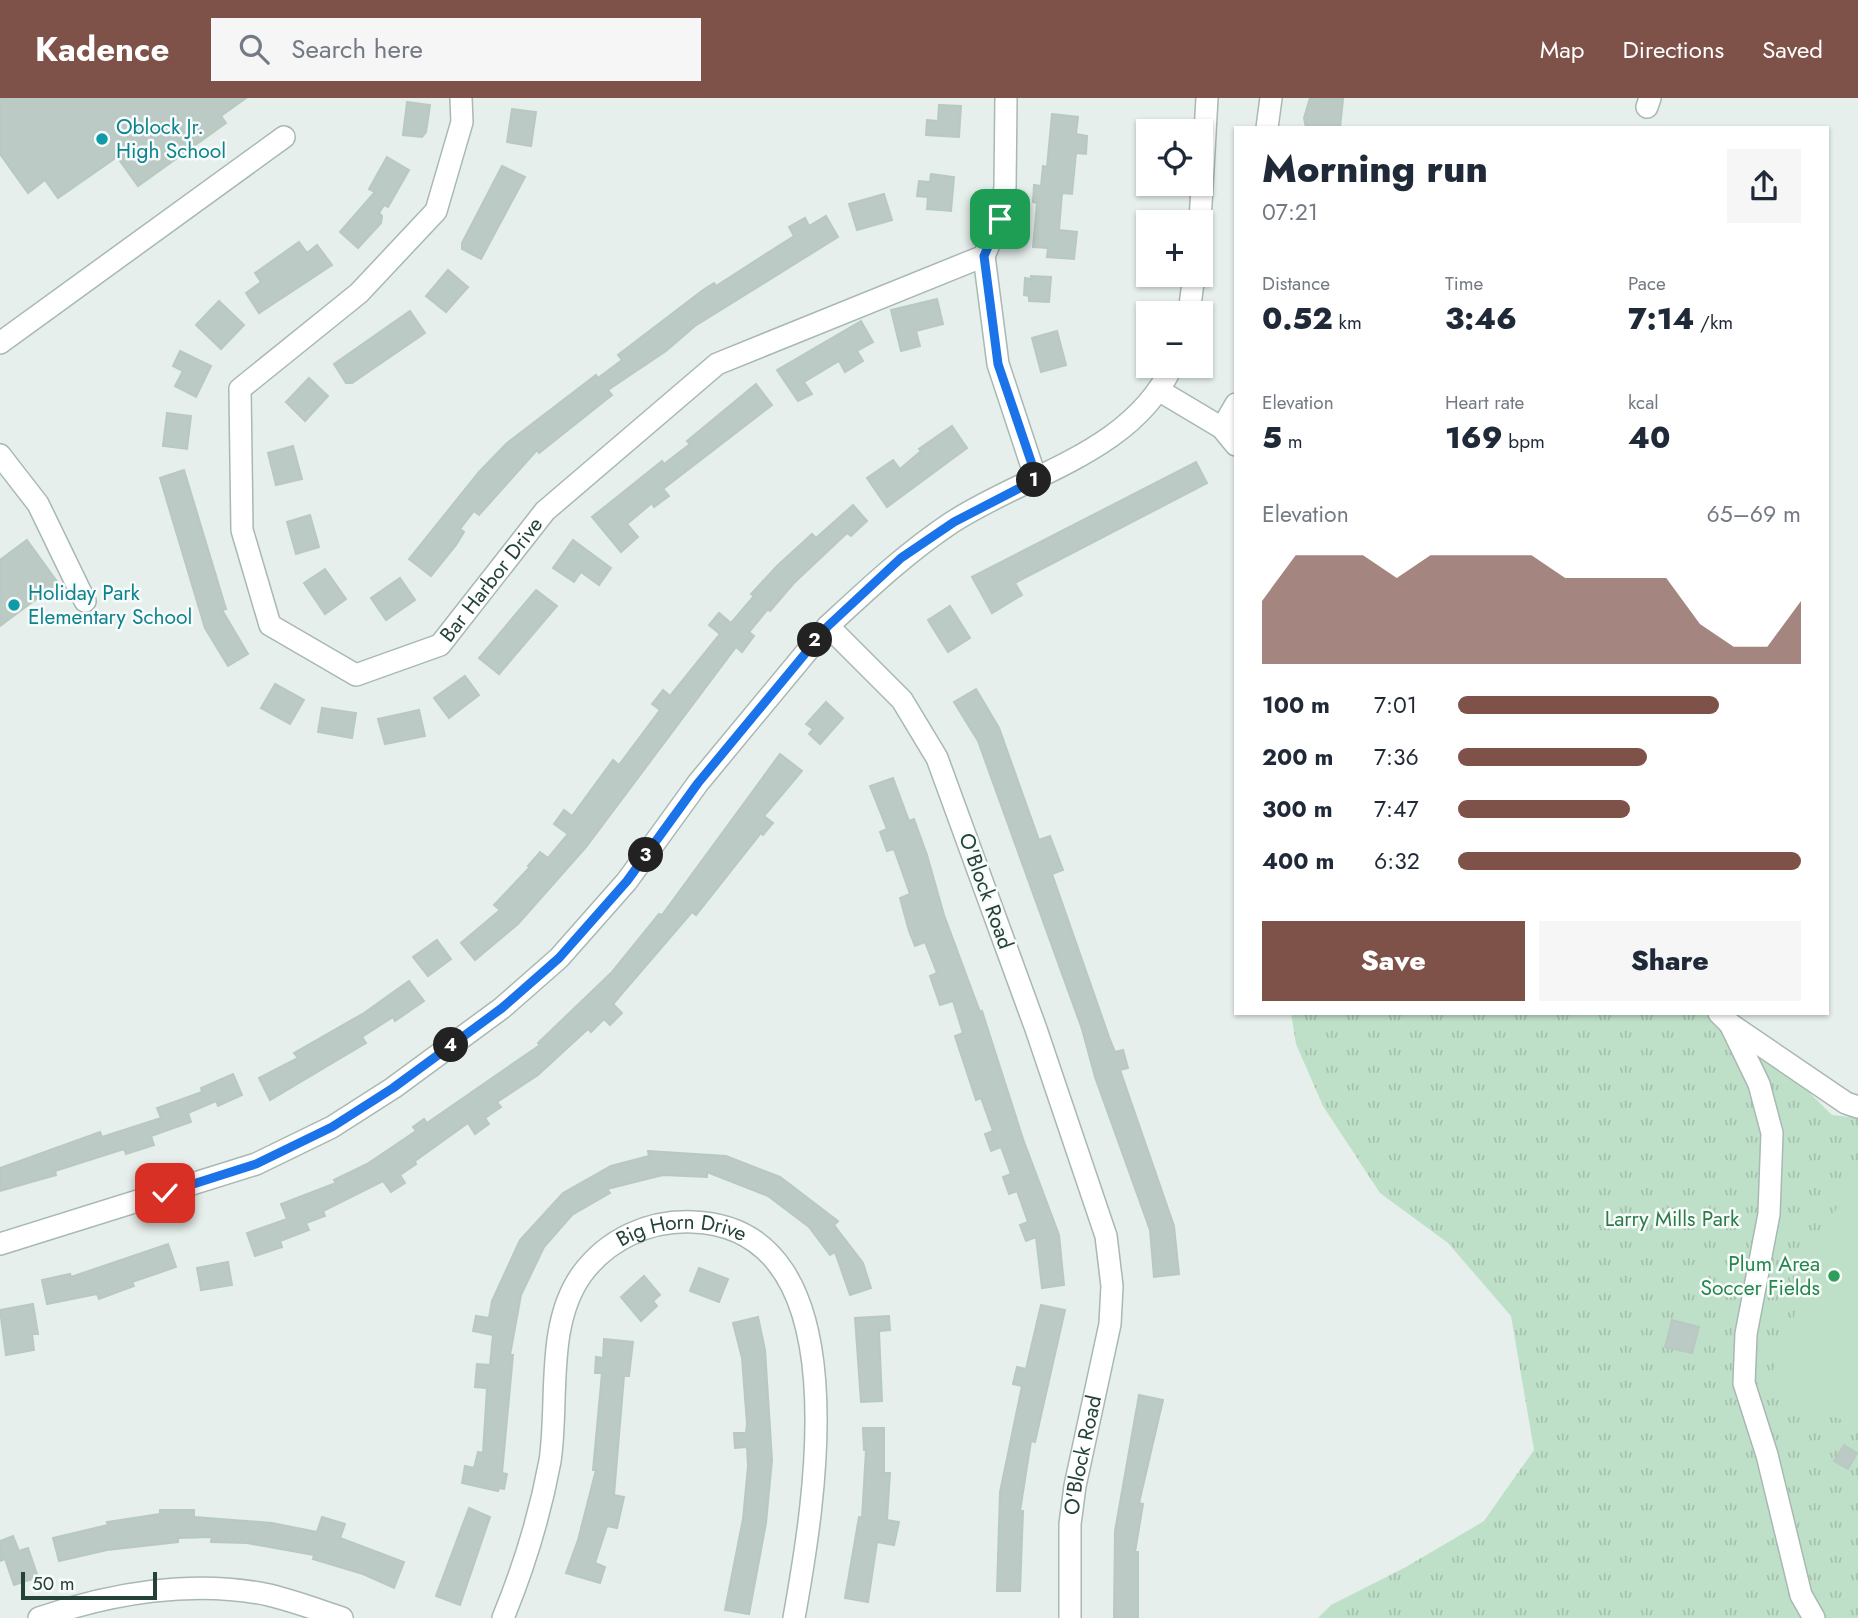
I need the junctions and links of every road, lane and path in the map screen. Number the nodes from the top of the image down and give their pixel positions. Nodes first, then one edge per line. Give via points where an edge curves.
1 (461, 98) edge
2 (1006, 98) edge
3 (1207, 98) edge
4 (1271, 98) edge
5 (1267, 126) edge
6 (284, 137) dead end
7 (1201, 210) edge
8 (984, 256) junction
9 (0, 343) edge
10 (1166, 378) edge
11 (1160, 391) junction
12 (1234, 413) edge
13 (1229, 436) edge
14 (0, 456) edge
15 (1037, 479) junction
16 (85, 601) dead end
17 (828, 626) junction
18 (1725, 1019) edge
19 (1858, 1107) edge
20 (0, 1244) edge
21 (314, 1614) edge
22 (39, 1618) edge
23 (342, 1618) edge
24 (503, 1618) edge
25 (794, 1618) edge
26 (1070, 1618) edge
27 (1814, 1618) edge

1 - 8 street, Bar Harbor Drive via 462,122 436,211 359,293 240,389 242,530 270,625 356,675 440,645 545,511 717,364
2 - 8 street via 1005,187 1000,219
3 - 7 street
4 - 5 street
6 - 9 street
8 - 15 street via 998,364
10 - 11 street
11 - 13 street
11 - 15 street via 1124,429
12 - 13 street
14 - 16 street via 38,503
15 - 17 street via 954,522 901,558
17 - 20 street via 698,783 627,881 559,958 502,1008 393,1088 296,1147 256,1164
17 - 26 street, O'Block Road via 902,700 937,758 1106,1236 1112,1286 1110,1324 1075,1486 1070,1524
18 - 19 street
18 - 27 street via 1759,1084 1772,1133 1769,1214 1746,1334 1744,1383 1801,1595
21 - 22 street via 258,1594 165,1590 97,1601
21 - 23 street
24 - 25 street, Big Horn Drive via 543,1499 559,1350 570,1297 580,1277 609,1246 630,1234 680,1222 705,1222 754,1240 789,1279 808,1330 814,1380 813,1474 808,1539

